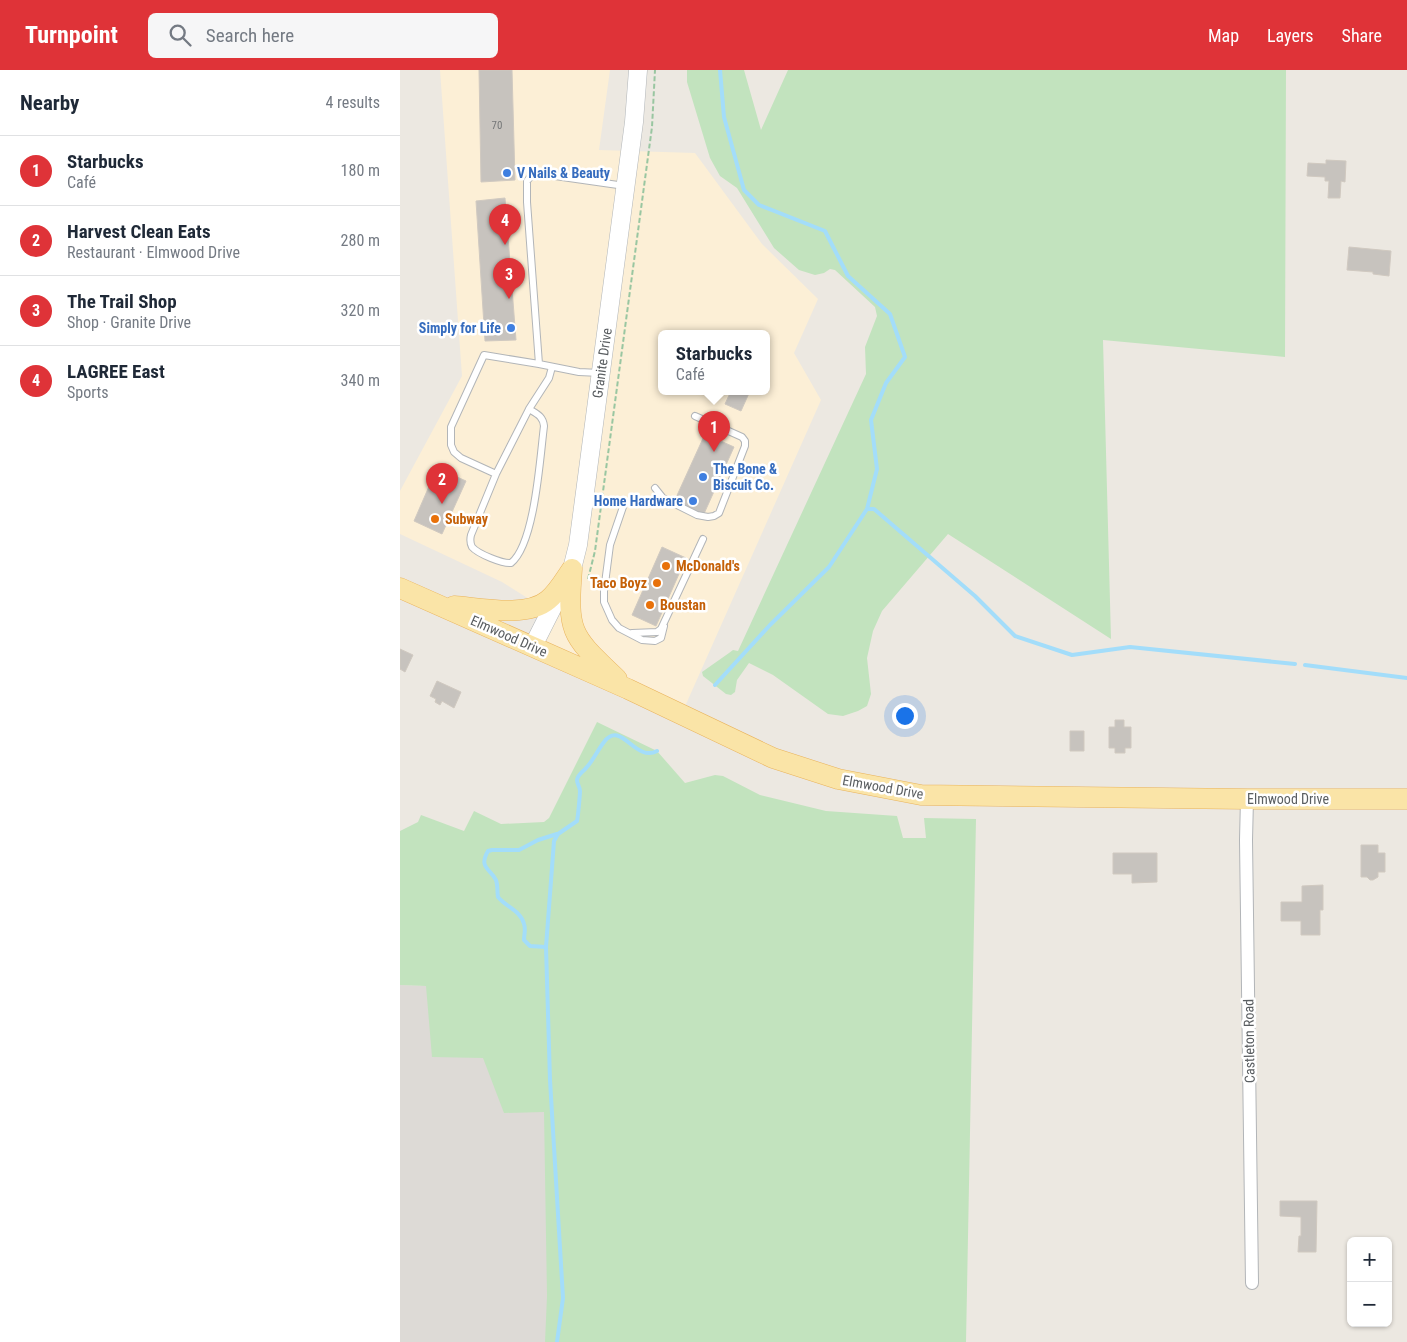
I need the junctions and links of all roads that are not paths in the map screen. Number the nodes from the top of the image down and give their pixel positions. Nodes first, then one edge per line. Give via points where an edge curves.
1 (638, 70) edge
2 (626, 186) junction
3 (539, 364) junction
4 (552, 367) junction
5 (601, 374) junction
6 (529, 410) junction
7 (695, 416) dead end
8 (496, 474) junction
9 (655, 488) dead end
10 (624, 504) dead end
11 (702, 539) dead end
12 (580, 574) junction
13 (400, 588) edge
14 (438, 604) junction
15 (533, 646) junction
16 (628, 689) junction
17 (1247, 799) junction
18 (1407, 799) edge
19 (1252, 1283) dead end

1 - 2 street, Granite Drive
2 - 3 lane via 556,176 532,175 527,181
2 - 5 street, Granite Drive
3 - 4 lane
3 - 8 lane via 484,355 451,427 454,452
4 - 5 lane
4 - 6 lane via 549,378
5 - 12 street, Granite Drive via 578,545
6 - 8 lane
6 - 8 lane via 540,415 544,426 532,517 520,553 506,564 478,552 470,540
7 - 9 lane via 745,441 718,513 714,516 698,515 663,498
10 - 11 lane via 610,545 604,591 604,602 619,628 628,632 658,632 664,626
12 - 14 main road via 550,599 528,608 498,610
12 - 15 street, Granite Drive
12 - 16 main road via 569,602 574,630 583,646
13 - 14 main road, Elmwood Drive
14 - 15 main road, Elmwood Drive
15 - 16 main road, Elmwood Drive
16 - 17 main road, Elmwood Drive via 773,758 838,779 921,795
17 - 18 main road, Elmwood Drive
17 - 19 street, Castleton Road

